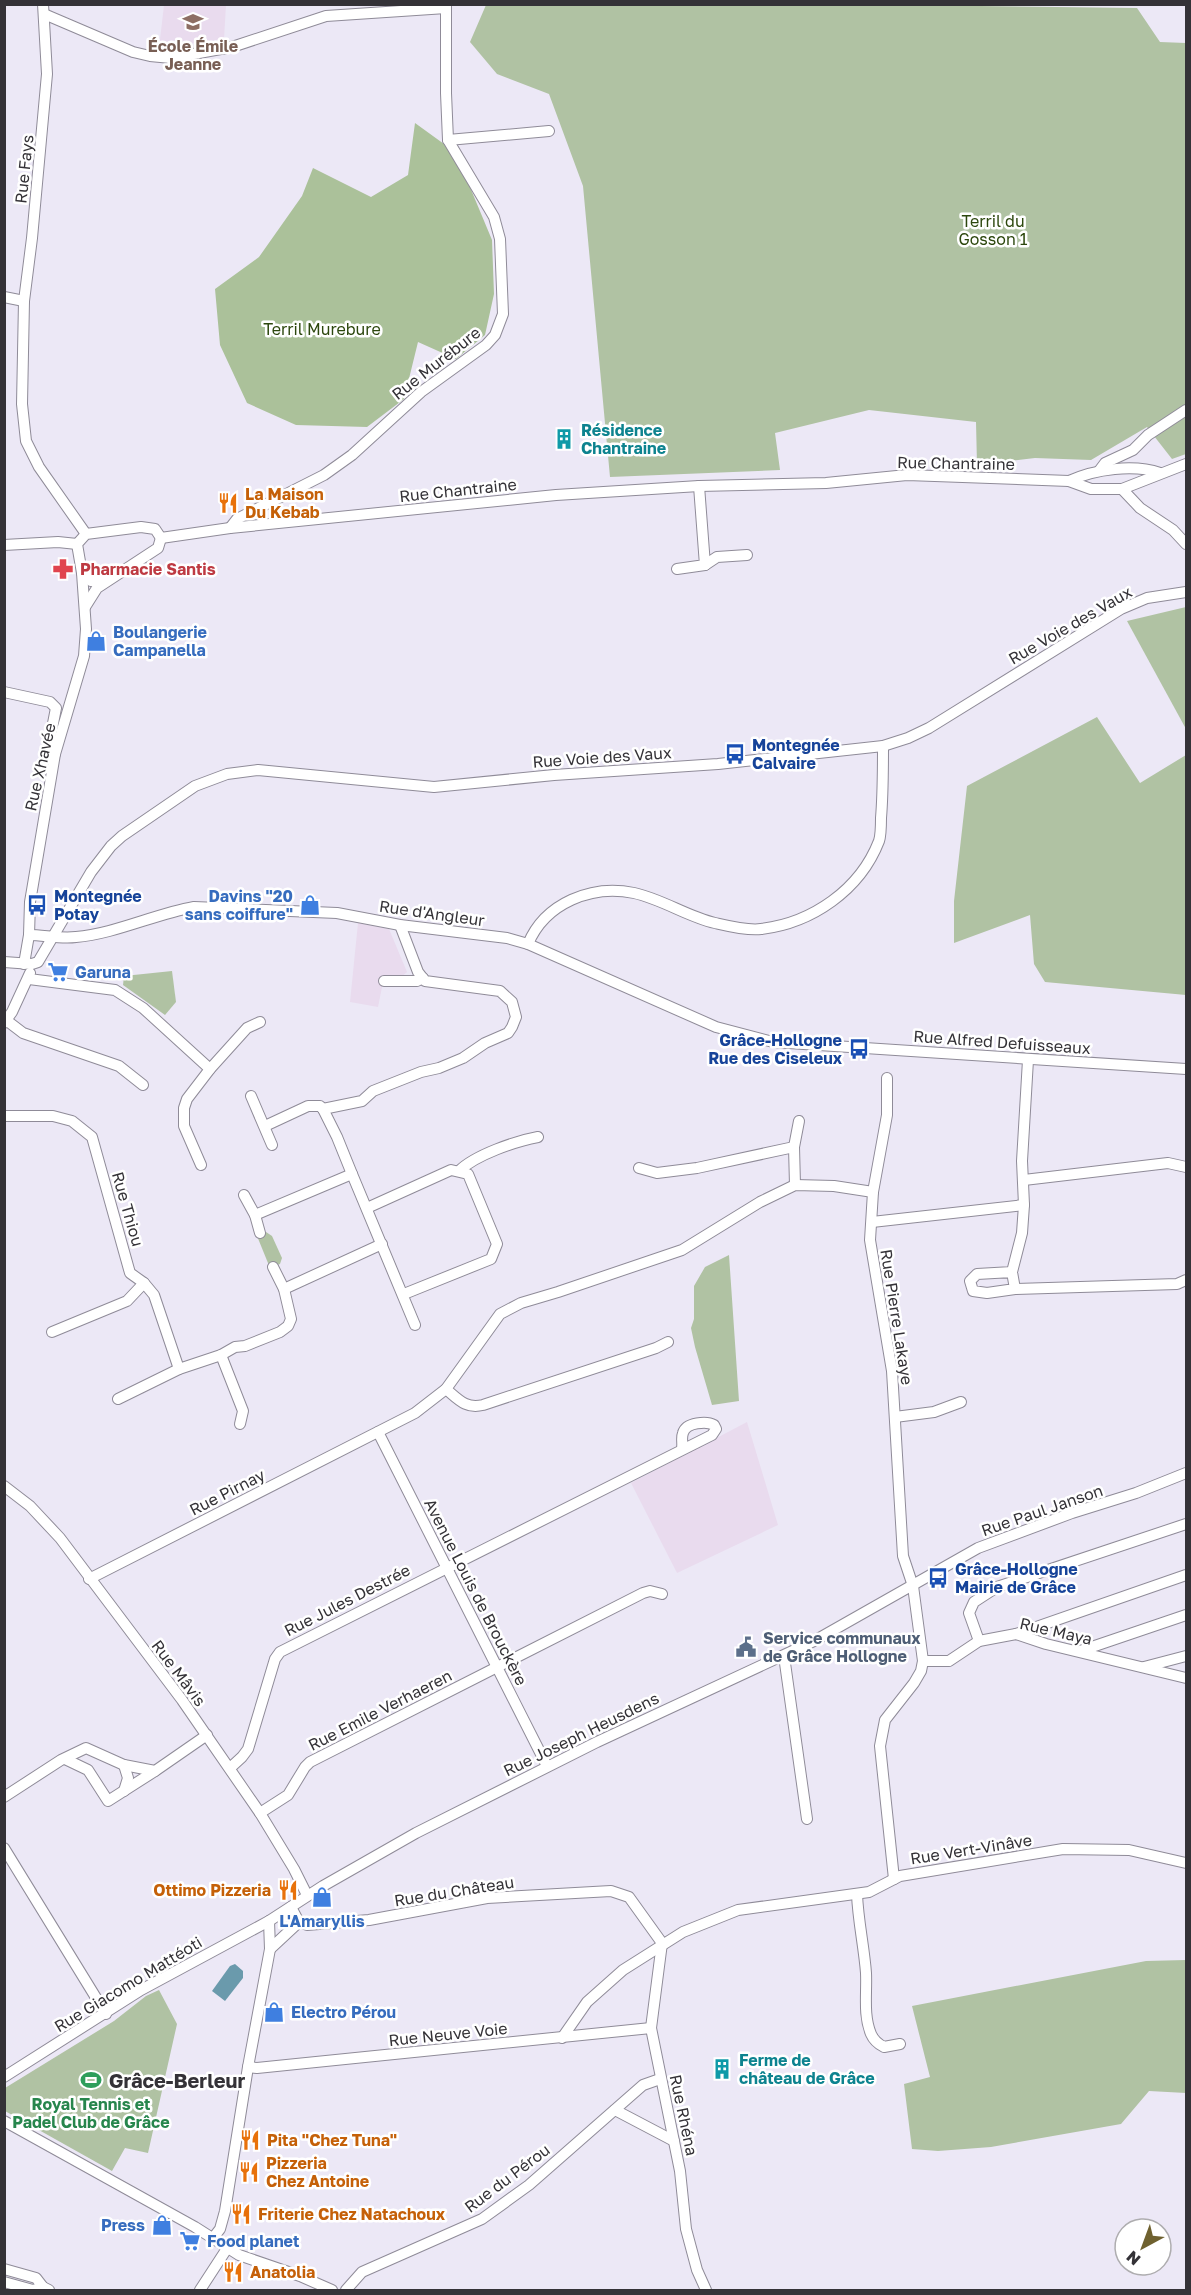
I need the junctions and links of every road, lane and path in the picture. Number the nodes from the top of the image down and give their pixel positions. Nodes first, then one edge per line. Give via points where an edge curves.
1 (446, 6) edge
2 (44, 9) edge
3 (549, 131) dead end
4 (448, 140) junction
5 (4, 297) edge
6 (24, 301) junction
7 (1186, 410) edge
8 (1133, 450) junction
9 (1186, 464) edge
10 (1130, 470) junction
11 (1099, 471) junction
12 (1160, 473) junction
13 (1069, 481) junction
14 (699, 486) junction
15 (1122, 489) junction
16 (225, 528) junction
17 (86, 534) junction
18 (161, 538) junction
19 (77, 544) junction
20 (1186, 544) edge
21 (4, 545) edge
22 (747, 555) dead end
23 (705, 565) junction
24 (677, 569) dead end
25 (82, 573) junction
26 (105, 582) junction
27 (1186, 592) edge
28 (85, 607) junction
29 (4, 692) edge
30 (883, 746) junction
31 (55, 754) junction
32 (400, 925) junction
33 (29, 935) junction
34 (52, 937) junction
35 (528, 944) junction
36 (4, 962) edge
37 (32, 963) junction
38 (423, 978) junction
39 (29, 979) junction
40 (384, 981) dead end
41 (5, 1022) edge
42 (260, 1022) dead end
43 (815, 1044) joint
44 (1028, 1060) junction
45 (210, 1069) junction
46 (1186, 1069) edge
47 (887, 1078) dead end
48 (143, 1085) dead end
49 (251, 1096) dead end
50 (323, 1110) junction
51 (4, 1116) edge
52 (799, 1121) dead end
53 (265, 1126) junction
54 (538, 1137) dead end
55 (272, 1145) dead end
56 (794, 1147) junction
57 (201, 1165) dead end
58 (1186, 1167) edge
59 (639, 1168) dead end
60 (459, 1171) junction
61 (352, 1174) junction
62 (1024, 1180) junction
63 (795, 1185) junction
64 (873, 1192) junction
65 (244, 1195) dead end
66 (1024, 1205) junction
67 (367, 1208) junction
68 (255, 1215) junction
69 (872, 1222) junction
70 (260, 1233) dead end
71 (382, 1244) junction
72 (273, 1267) dead end
73 (1012, 1272) junction
74 (1186, 1280) edge
75 (144, 1283) junction
76 (284, 1289) junction
77 (1015, 1289) junction
78 (404, 1294) junction
79 (415, 1325) dead end
80 (52, 1332) dead end
81 (668, 1342) dead end
82 (221, 1355) junction
83 (179, 1369) junction
84 (446, 1389) junction
85 (118, 1399) dead end
86 (961, 1402) dead end
87 (895, 1417) junction
88 (240, 1424) dead end
89 (378, 1432) junction
90 (682, 1448) dead end
91 (1186, 1473) edge
92 (4, 1486) edge
93 (1186, 1524) edge
94 (447, 1567) junction
95 (1186, 1575) edge
96 (89, 1579) junction
97 (914, 1586) junction
98 (662, 1594) dead end
99 (1186, 1615) edge
100 (1016, 1634) junction
101 (979, 1641) junction
102 (1080, 1651) junction
103 (784, 1656) junction
104 (1186, 1656) edge
105 (923, 1661) junction
106 (497, 1667) junction
107 (1141, 1668) junction
108 (1186, 1678) edge
109 (207, 1735) junction
110 (105, 1755) junction
111 (64, 1759) junction
112 (124, 1765) junction
113 (547, 1766) junction
114 (230, 1768) junction
115 (88, 1770) junction
116 (155, 1772) junction
117 (124, 1791) junction
118 (4, 1797) edge
119 (260, 1813) junction
120 (807, 1819) dead end
121 (4, 1848) edge
122 (1186, 1863) edge
123 (894, 1879) junction
124 (856, 1894) junction
125 (307, 1895) junction
126 (291, 1907) junction
127 (269, 1921) junction
128 (299, 1922) junction
129 (662, 1944) junction
130 (270, 1949) junction
131 (106, 2014) junction
132 (651, 2028) junction
133 (562, 2038) junction
134 (900, 2044) dead end
135 (248, 2067) junction
136 (4, 2077) edge
137 (660, 2079) junction
138 (615, 2110) junction
139 (4, 2121) edge
140 (674, 2142) junction
141 (213, 2238) junction
142 (228, 2247) junction
143 (4, 2270) edge
144 (4, 2282) edge
145 (46, 2289) edge
146 (200, 2290) edge
147 (332, 2290) edge
148 (346, 2290) edge
149 (706, 2290) edge

1 - 2 street via 326,16 232,47 171,57 133,52
1 - 4 street, Rue Murébure
2 - 6 street, Rue Fays via 47,74
3 - 4 street
4 - 16 street, Rue Murébure via 494,217 500,239 503,314 495,334 324,475
5 - 6 street
6 - 17 street, Rue Fays via 21,370 26,441 39,467
7 - 8 street, Rue Chantraine
8 - 10 street
8 - 11 street, Rue Chantraine via 1105,463
9 - 12 street
10 - 11 street, Rue Chantraine
10 - 12 street, Rue Chantraine via 1143,467
10 - 15 street
11 - 13 street, Rue Chantraine
12 - 15 street
13 - 14 street, Rue Chantraine via 906,475 825,483
13 - 15 street, Rue Chantraine via 1091,489
14 - 16 street, Rue Chantraine via 556,495
14 - 23 street
15 - 20 street
16 - 18 street, Rue Chantraine
17 - 18 street via 141,527 155,529
17 - 19 street
18 - 26 street via 158,548
19 - 21 street
19 - 25 street, Rue Xhavée
22 - 23 street via 717,557
23 - 24 street
25 - 26 street via 91,581
25 - 28 street, Rue Xhavée
26 - 28 street
27 - 30 street, Rue Voie des Vaux via 1147,598 1120,609 929,728
28 - 31 street, Rue Xhavée via 84,656
29 - 31 street via 50,702 56,708 49,744
30 - 34 street, Rue Voie des Vaux via 434,787 258,770 227,774 186,791 111,846
30 - 35 street via 880,840 855,882 812,915 759,929 715,923 634,893 610,891 587,894 557,907 542,920
31 - 33 street, Rue Xhavée via 30,902
32 - 34 street, Rue d'Angleur via 337,913 194,907 93,934
32 - 35 street, Rue d'Angleur
32 - 38 street
33 - 34 street, Rue d'Angleur
33 - 37 street, Rue Xhavée
34 - 37 street, Rue Voie des Vaux
35 - 43 street, Rue d'Angleur via 716,1028 773,1042
36 - 37 street
37 - 39 street, Rue Xhavée
38 - 40 street
38 - 50 street via 500,991 512,1002 516,1017 508,1033 455,1062 374,1091 362,1101
39 - 41 street, Rue Xhavée
39 - 45 street via 116,990 143,1008
41 - 48 street via 23,1034 119,1066
42 - 45 street via 247,1028
43 - 44 street, Rue Alfred Defuisseaux
44 - 46 street, Rue Alfred Defuisseaux
44 - 62 street
45 - 57 street via 187,1099 183,1117 183,1126
47 - 64 street, Rue Pierre Lakaye via 887,1114
49 - 53 street
50 - 53 street via 320,1106 308,1106
50 - 61 street
51 - 75 street, Rue Thiou via 53,1116 72,1121 92,1137 130,1273
52 - 56 street
53 - 55 street
54 - 60 street via 522,1140
56 - 59 street via 697,1168 657,1173
56 - 63 street
58 - 62 street via 1168,1163
60 - 67 street via 451,1170
60 - 78 street via 468,1173 496,1244 494,1254 491,1259
61 - 67 street
61 - 68 street
62 - 66 street
63 - 64 street
63 - 84 street, Rue Pirnay via 682,1250 521,1303 500,1314
64 - 69 street, Rue Pierre Lakaye
65 - 68 street
66 - 69 street
66 - 73 street
67 - 71 street
68 - 70 street
69 - 87 street, Rue Pierre Lakaye via 870,1240 892,1371
71 - 76 street
71 - 78 street
72 - 76 street
73 - 77 street
73 - 77 street via 977,1274 970,1281 973,1291
74 - 77 street via 1178,1284
75 - 80 street via 127,1301
75 - 83 street, Rue Thiou via 154,1295
76 - 82 street via 291,1319 288,1326
78 - 79 street
81 - 84 street via 477,1406 465,1405
82 - 83 street
82 - 88 street via 243,1411
83 - 85 street
84 - 89 street, Rue Pirnay via 415,1413
86 - 87 street via 934,1412
87 - 97 street, Rue Pierre Lakaye via 903,1556
89 - 94 street, Avenue Louis de Brouckère
89 - 96 street, Rue Pirnay
90 - 94 street, Rue Jules Destrée
91 - 97 street, Rue Paul Janson via 978,1548
92 - 96 street, Rue Mâvis via 30,1506 60,1538
93 - 101 street via 997,1587 974,1602 969,1613
94 - 106 street, Avenue Louis de Brouckère
94 - 114 street, Rue Jules Destrée via 280,1652 248,1749
95 - 100 street
96 - 109 street, Rue Mâvis
97 - 103 street, Rue Joseph Heusdens
97 - 105 street, Rue Pierre Lakaye
98 - 106 street, Rue Emile Verhaeren via 644,1593
99 - 102 street
100 - 101 street, Rue Maya
100 - 102 street, Rue Maya
101 - 105 street, Rue Maya via 949,1661
102 - 107 street, Rue Maya
103 - 113 street, Rue Joseph Heusdens
103 - 120 street
104 - 107 street
105 - 123 street via 914,1683 885,1720 880,1746
106 - 113 street, Avenue Louis de Brouckère
106 - 119 street, Rue Emile Verhaeren via 310,1762 288,1795
107 - 108 street, Rue Maya
109 - 114 street, Rue Mâvis
109 - 116 street
110 - 111 street via 86,1748
110 - 112 street
110 - 115 street via 93,1760
111 - 115 street
111 - 118 street
112 - 116 street
112 - 117 street via 128,1778
113 - 125 street, Rue Joseph Heusdens via 377,1853
114 - 119 street, Rue Mâvis
115 - 117 street via 108,1801
116 - 117 street
119 - 125 street, Rue Mâvis
121 - 131 street
122 - 123 street, Rue Vert-Vinâve via 1129,1850 1063,1849
123 - 124 street, Rue Vert-Vinâve
124 - 129 street, Rue Vert-Vinâve via 738,1910
124 - 134 street via 869,2029 876,2043 884,2047
125 - 126 street, Rue Joseph Heusdens
126 - 127 street, Rue Joseph Heusdens
126 - 128 street
127 - 130 street
127 - 131 street, Rue Giacomo Mattéoti via 154,1983
128 - 129 street, Rue du Château via 307,1925 369,1920 487,1898 611,1891 629,1897
128 - 130 street
129 - 132 street, Rue Rhéna
129 - 133 street, Rue Vert-Vinâve via 623,1970 587,2002
130 - 135 street
131 - 136 street, Rue Giacomo Mattéoti
132 - 133 street, Rue Neuve Voie
132 - 137 street, Rue Rhéna
133 - 135 street, Rue Neuve Voie
135 - 141 street via 225,2211
137 - 138 street, Rue du Pérou via 643,2085
137 - 140 street, Rue Rhéna
138 - 140 street
138 - 148 street, Rue du Pérou via 529,2185 482,2219 362,2272
139 - 141 street
140 - 149 street, Rue Rhéna via 686,2229
141 - 142 street
142 - 146 street
142 - 147 street via 239,2255
143 - 145 street via 36,2278
144 - 145 street via 33,2290

